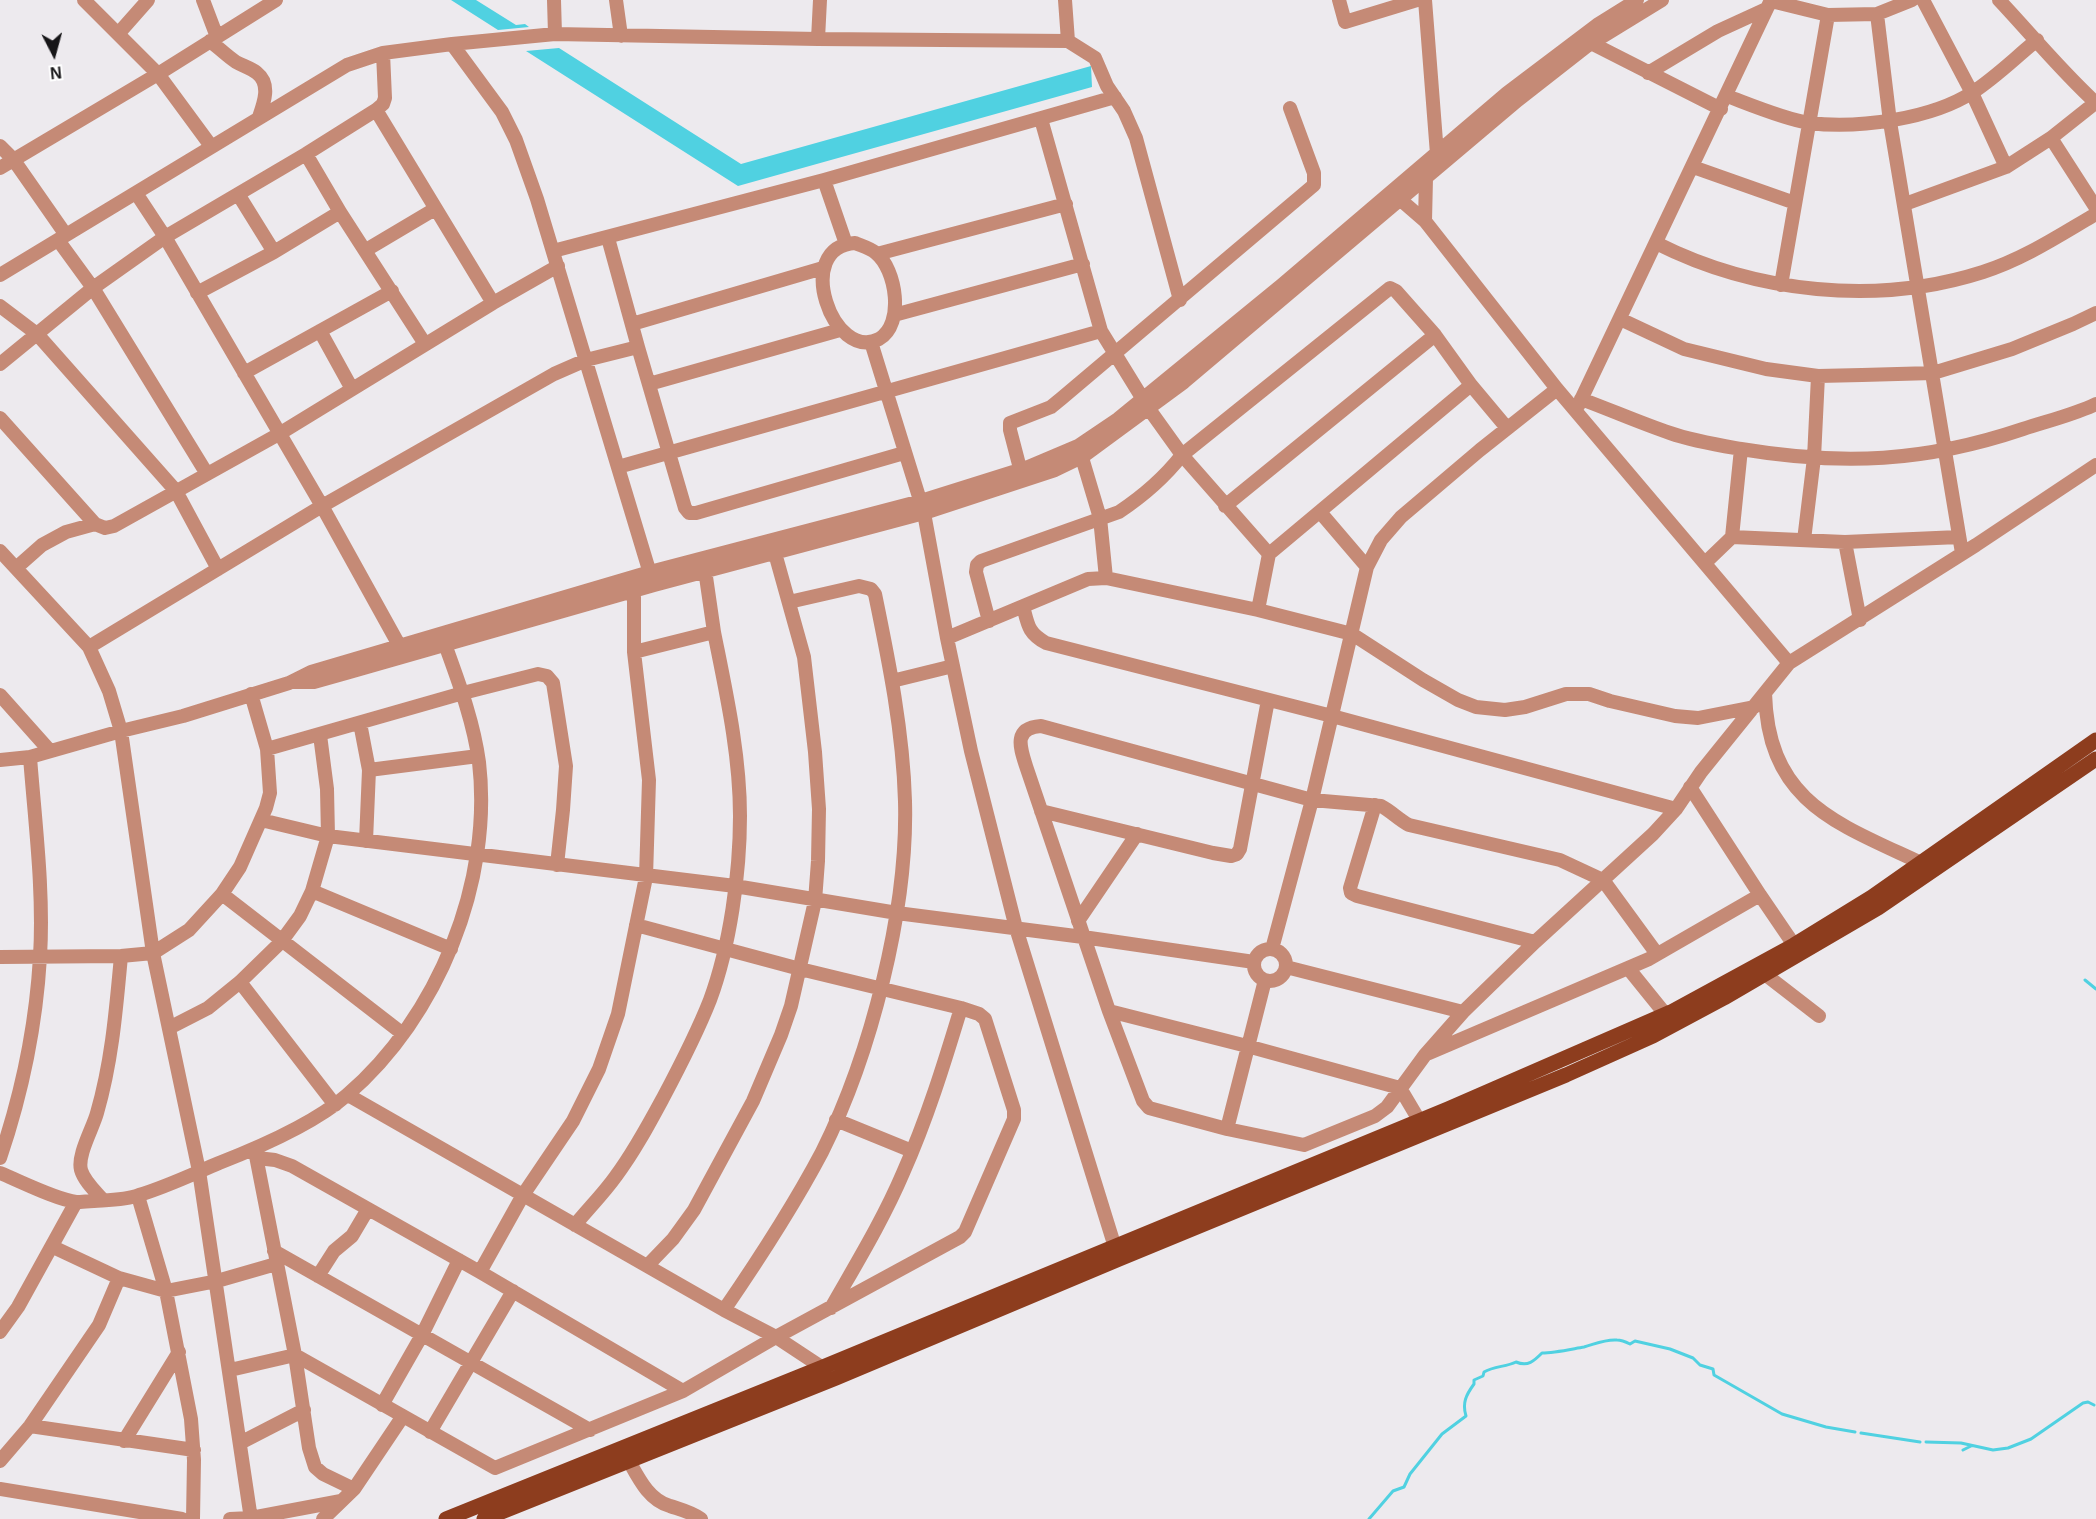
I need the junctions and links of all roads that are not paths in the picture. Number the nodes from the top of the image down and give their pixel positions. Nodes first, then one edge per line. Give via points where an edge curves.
1 (84, 0) edge
2 (148, 0) edge
3 (203, 0) edge
4 (276, 0) edge
5 (554, 0) edge
6 (616, 0) edge
7 (820, 0) edge
8 (1065, 0) edge
9 (1339, 0) edge
10 (1417, 0) edge
11 (1425, 0) edge
12 (1637, 0) edge
13 (1662, 0) edge
14 (1912, 0) edge
15 (1923, 0) edge
16 (1999, 0) edge
17 (1769, 4) edge
18 (1877, 14) junction
19 (1828, 15) junction
20 (1622, 17) junction
21 (118, 34) junction
22 (555, 34) junction
23 (621, 36) junction
24 (213, 39) junction
25 (818, 39) junction
26 (2037, 40) junction
27 (1068, 41) junction
28 (1591, 43) junction
29 (452, 44) junction
30 (1570, 52) junction
31 (383, 53) junction
32 (1648, 73) junction
33 (158, 74) junction
34 (1111, 92) junction
35 (1972, 93) junction
36 (1724, 102) junction
37 (2096, 103) edge
38 (1290, 108) dead end
39 (376, 110) junction
40 (260, 117) junction
41 (1041, 119) junction
42 (1890, 122) junction
43 (1809, 123) junction
44 (2051, 138) junction
45 (1462, 139) junction
46 (0, 146) edge
47 (211, 146) junction
48 (306, 154) junction
49 (1437, 154) junction
50 (13, 159) junction
51 (1693, 167) junction
52 (2007, 167) junction
53 (0, 168) edge
54 (1426, 178) junction
55 (824, 180) junction
56 (136, 193) junction
57 (238, 194) junction
58 (1396, 196) junction
59 (1795, 203) junction
60 (1066, 204) junction
61 (1905, 204) junction
62 (2096, 208) edge
63 (435, 209) junction
64 (340, 212) junction
65 (2096, 214) edge
66 (1425, 221) junction
67 (62, 237) junction
68 (165, 237) junction
69 (609, 237) junction
70 (1656, 243) junction
71 (846, 244) junction
72 (366, 250) junction
73 (553, 251) junction
74 (274, 252) junction
75 (877, 254) junction
76 (1083, 264) junction
77 (558, 266) junction
78 (823, 268) junction
79 (0, 275) edge
80 (1781, 285) junction
81 (93, 288) junction
82 (1918, 288) junction
83 (392, 291) junction
84 (197, 293) junction
85 (1180, 300) junction
86 (493, 303) junction
87 (0, 306) edge
88 (2096, 313) edge
89 (894, 315) junction
90 (1620, 319) junction
91 (632, 324) junction
92 (840, 330) junction
93 (320, 331) junction
94 (1101, 331) junction
95 (37, 334) junction
96 (1435, 335) junction
97 (871, 342) junction
98 (425, 344) junction
99 (638, 347) junction
100 (1116, 355) junction
101 (586, 360) junction
102 (0, 364) edge
103 (244, 373) junction
104 (1933, 373) junction
105 (1818, 376) junction
106 (649, 384) junction
107 (1471, 385) junction
108 (352, 389) junction
109 (1557, 389) junction
110 (886, 393) junction
111 (1146, 404) junction
112 (1579, 405) junction
113 (2095, 406) edge
114 (0, 418) edge
115 (1508, 428) junction
116 (279, 434) junction
117 (1741, 448) junction
118 (1946, 451) junction
119 (1080, 452) junction
120 (669, 453) junction
121 (904, 453) junction
122 (1182, 455) junction
123 (1814, 458) junction
124 (2096, 465) edge
125 (618, 467) junction
126 (207, 474) junction
127 (1022, 475) junction
128 (176, 491) junction
129 (1226, 506) junction
130 (322, 507) junction
131 (922, 507) junction
132 (1320, 512) junction
133 (1100, 518) junction
134 (95, 524) junction
135 (1732, 537) junction
136 (1959, 537) junction
137 (1804, 540) junction
138 (1845, 542) junction
139 (773, 546) junction
140 (0, 551) edge
141 (1269, 554) junction
142 (1962, 554) junction
143 (1705, 563) junction
144 (704, 565) junction
145 (1368, 567) junction
146 (16, 568) junction
147 (218, 569) junction
148 (634, 577) junction
149 (1106, 578) junction
150 (652, 579) junction
151 (634, 591) junction
152 (789, 602) junction
153 (1023, 606) junction
154 (546, 609) junction
155 (1258, 610) junction
156 (1860, 620) junction
157 (989, 621) junction
158 (714, 632) junction
159 (1352, 634) junction
160 (947, 638) junction
161 (443, 639) junction
162 (399, 645) junction
163 (88, 647) junction
164 (634, 652) junction
165 (371, 660) junction
166 (1789, 663) junction
167 (953, 666) junction
168 (892, 681) junction
169 (463, 693) junction
170 (1765, 693) junction
171 (0, 694) edge
172 (251, 694) junction
173 (1268, 700) junction
174 (1754, 707) junction
175 (1332, 716) junction
176 (360, 723) junction
177 (121, 731) junction
178 (320, 735) junction
179 (2096, 740) edge
180 (267, 749) junction
181 (50, 751) junction
182 (478, 756) junction
183 (30, 757) junction
184 (2096, 759) edge
185 (0, 760) edge
186 (369, 770) junction
187 (1252, 783) junction
188 (1690, 787) junction
189 (1312, 800) junction
190 (1375, 805) junction
191 (1676, 809) junction
192 (1041, 811) junction
193 (261, 820) junction
194 (1137, 834) junction
195 (328, 836) junction
196 (366, 841) junction
197 (476, 855) junction
198 (1921, 863) junction
199 (556, 865) junction
200 (646, 877) junction
201 (1604, 880) junction
202 (735, 886) junction
203 (312, 891) junction
204 (222, 894) junction
205 (1760, 895) junction
206 (815, 901) junction
207 (897, 913) junction
208 (1078, 921) junction
209 (636, 926) junction
210 (1016, 928) junction
211 (1083, 937) junction
212 (281, 942) junction
213 (1535, 942) junction
214 (1794, 945) junction
215 (725, 948) junction
216 (451, 949) junction
217 (1272, 949) junction
218 (153, 953) junction
219 (1657, 954) junction
220 (121, 956) junction
221 (0, 957) edge
222 (40, 957) junction
223 (1254, 962) junction
224 (1286, 967) junction
225 (1628, 968) junction
226 (800, 969) junction
227 (1766, 975) junction
228 (1265, 980) junction
229 (240, 982) junction
230 (880, 988) junction
231 (961, 1008) junction
232 (1109, 1011) junction
233 (1464, 1012) junction
234 (1666, 1014) junction
235 (1819, 1016) dead end
236 (169, 1028) junction
237 (403, 1034) junction
238 (1247, 1046) junction
239 (1425, 1055) junction
240 (1400, 1088) junction
241 (348, 1095) junction
242 (335, 1105) junction
243 (836, 1119) junction
244 (1419, 1120) junction
245 (1227, 1129) junction
246 (912, 1151) junction
247 (256, 1154) junction
248 (0, 1158) edge
249 (199, 1172) junction
250 (0, 1173) edge
251 (523, 1195) junction
252 (138, 1196) junction
253 (103, 1200) junction
254 (76, 1202) junction
255 (369, 1209) junction
256 (575, 1225) junction
257 (53, 1247) junction
258 (1116, 1252) junction
259 (275, 1257) junction
260 (459, 1260) junction
261 (648, 1265) junction
262 (480, 1272) junction
263 (318, 1276) junction
264 (118, 1278) junction
265 (216, 1281) junction
266 (166, 1291) junction
267 (513, 1292) junction
268 (831, 1308) junction
269 (724, 1310) junction
270 (0, 1332) edge
271 (422, 1335) junction
272 (776, 1337) junction
273 (178, 1352) junction
274 (295, 1355) junction
275 (472, 1364) junction
276 (823, 1367) junction
277 (230, 1370) junction
278 (836, 1378) junction
279 (683, 1391) junction
280 (382, 1405) junction
281 (304, 1410) junction
282 (403, 1416) junction
283 (30, 1426) junction
284 (590, 1430) junction
285 (430, 1432) junction
286 (124, 1441) junction
287 (240, 1443) junction
288 (194, 1450) junction
289 (0, 1461) edge
290 (629, 1461) junction
291 (0, 1488) edge
292 (354, 1489) junction
293 (342, 1501) junction
294 (182, 1519) edge
295 (193, 1519) edge
296 (230, 1519) edge
297 (251, 1519) edge
298 (323, 1519) edge
299 (446, 1519) edge
300 (484, 1519) edge
301 (702, 1519) edge

1 - 21 street
2 - 21 street
3 - 24 street
4 - 24 street
5 - 22 street
6 - 23 street
7 - 25 street
8 - 27 street
9 - 10 street via 1345,22
11 - 49 street
12 - 20 street
13 - 20 street
14 - 18 street
15 - 35 street
16 - 26 street
17 - 19 street
17 - 32 street
17 - 36 street
18 - 19 street
18 - 42 street
19 - 43 street
20 - 28 street
20 - 30 street via 1597,25
21 - 33 street
22 - 23 street
22 - 29 street
23 - 25 street
24 - 33 street
24 - 40 street via 226,55 261,77 266,89
25 - 27 street
26 - 35 street
26 - 37 street
27 - 34 street via 1095,58
28 - 30 street
28 - 32 street
29 - 31 street
29 - 73 street via 502,112 516,140
30 - 45 street
31 - 39 street via 385,98
31 - 40 street via 347,65
32 - 36 street
33 - 47 street
33 - 50 street
34 - 41 street
34 - 85 street via 1136,138
35 - 42 street via 1939,108
35 - 52 street
36 - 43 street
36 - 51 street
37 - 44 street
38 - 85 street via 1314,172 1314,185
39 - 48 street
39 - 63 street
40 - 47 street
41 - 55 street
41 - 60 street
42 - 43 street
42 - 61 street
43 - 59 street
44 - 52 street
44 - 62 street
45 - 49 street
45 - 54 street
46 - 50 street
47 - 56 street
48 - 57 street
48 - 64 street
49 - 58 street
50 - 53 street
50 - 67 street
51 - 59 street
51 - 70 street
52 - 61 street
54 - 58 street
54 - 66 street
55 - 69 street
55 - 71 street
56 - 67 street
56 - 68 street
57 - 68 street
57 - 74 street
58 - 66 street
58 - 111 street
59 - 80 street
60 - 75 street
60 - 76 street
61 - 82 street
63 - 72 street
63 - 86 street
64 - 72 street
64 - 74 street
65 - 82 street via 2020,258
66 - 109 street
67 - 79 street
67 - 81 street
68 - 81 street
68 - 84 street
69 - 73 street
69 - 91 street
70 - 80 street via 1730,274
70 - 90 street
71 - 75 street via 855,243
71 - 78 street via 829,256
72 - 83 street
73 - 77 street
74 - 84 street
75 - 89 street via 894,287
76 - 89 street
76 - 94 street
77 - 86 street
77 - 101 street
78 - 91 street
78 - 92 street via 825,300
80 - 82 street via 1849,290
81 - 95 street
81 - 126 street
82 - 104 street
83 - 93 street
83 - 98 street
84 - 103 street
85 - 100 street
86 - 98 street
87 - 95 street
88 - 104 street via 2012,349
89 - 97 street via 888,330
90 - 105 street via 1697,352 1766,369
90 - 112 street
91 - 99 street
92 - 97 street via 856,340
92 - 106 street
93 - 103 street
93 - 108 street
94 - 100 street
94 - 110 street
95 - 102 street
95 - 128 street
96 - 107 street
96 - 122 street via 1396,291 1385,290
96 - 129 street
97 - 110 street
98 - 108 street
99 - 101 street
99 - 106 street
100 - 111 street
100 - 127 street via 1051,406 1010,423
101 - 125 street
101 - 130 street via 554,374
103 - 116 street
104 - 105 street
104 - 118 street
105 - 123 street
106 - 120 street
107 - 115 street
107 - 132 street
108 - 116 street
109 - 112 street
109 - 115 street
110 - 120 street
110 - 121 street
111 - 119 street via 1118,419
111 - 122 street
112 - 117 street via 1671,434
112 - 143 street
113 - 118 street
114 - 134 street
115 - 145 street via 1401,517 1381,540
116 - 126 street
116 - 130 street
117 - 123 street
117 - 135 street
118 - 123 street via 1870,460
118 - 136 street
119 - 127 street via 1055,470
119 - 133 street
120 - 121 street via 685,508 696,513
120 - 125 street
121 - 131 street
122 - 129 street
122 - 133 street via 1130,504
123 - 137 street
124 - 142 street
125 - 150 street
126 - 128 street
127 - 131 street
128 - 134 street via 114,526
128 - 147 street
129 - 141 street
130 - 147 street
130 - 162 street
131 - 139 street
131 - 160 street
132 - 141 street
132 - 145 street
133 - 149 street
133 - 157 street via 981,561 976,572
134 - 146 street via 66,532 42,545
135 - 137 street
135 - 143 street
136 - 138 street
136 - 142 street
137 - 138 street
138 - 156 street
139 - 144 street
139 - 152 street
140 - 146 street
141 - 155 street
142 - 156 street
143 - 166 street
144 - 150 street
144 - 158 street
145 - 159 street
146 - 163 street
147 - 163 street
148 - 150 street
148 - 151 street
148 - 154 street
149 - 153 street via 1088,579
149 - 155 street
150 - 151 street
151 - 154 street
151 - 164 street
152 - 168 street via 859,586 872,588
152 - 206 street via 804,657 815,752 819,809
153 - 157 street
153 - 173 street via 1028,628 1034,637 1046,643
154 - 161 street
155 - 159 street
156 - 166 street
157 - 160 street
158 - 164 street
158 - 202 street via 738,771 740,815
159 - 174 street via 1423,680 1476,707 1525,708 1566,694 1589,694 1698,718
159 - 175 street
160 - 167 street
161 - 162 street
161 - 165 street
161 - 169 street
162 - 165 street
163 - 177 street via 109,691
164 - 200 street via 649,780
165 - 172 street via 314,682 289,683
166 - 170 street
167 - 168 street
167 - 210 street
168 - 207 street via 902,745 905,802
169 - 176 street
169 - 182 street
169 - 199 street via 538,674 553,683 566,766
170 - 174 street
170 - 198 street via 1770,737 1778,761 1811,804 1842,825
171 - 181 street
172 - 177 street
172 - 180 street
173 - 175 street
173 - 187 street
174 - 188 street
175 - 189 street
175 - 191 street
176 - 178 street
176 - 186 street
177 - 181 street
177 - 218 street
178 - 180 street
178 - 195 street
179 - 198 main road
180 - 193 street via 270,793
181 - 183 street
182 - 186 street
182 - 197 street via 481,812
183 - 185 street
183 - 222 street
184 - 227 main road via 1878,908
186 - 196 street
187 - 189 street
187 - 192 street via 1030,726 1019,744
187 - 194 street via 1237,854 1213,853
188 - 191 street
188 - 205 street
189 - 190 street
189 - 217 street
190 - 201 street via 1390,810 1409,825 1560,860
190 - 213 street via 1351,892
191 - 201 street
192 - 194 street
192 - 208 street
193 - 195 street
193 - 204 street via 240,867
194 - 208 street
195 - 196 street
195 - 203 street
196 - 197 street
197 - 199 street
197 - 216 street
198 - 214 main road
199 - 200 street
200 - 202 street
200 - 209 street
201 - 213 street
201 - 219 street
202 - 206 street
202 - 215 street
203 - 212 street
203 - 216 street
204 - 212 street
204 - 218 street via 189,930
205 - 214 street
205 - 219 street
206 - 207 street
206 - 226 street
207 - 210 street
207 - 230 street
208 - 211 street
209 - 215 street
209 - 251 street via 618,1014 599,1069 573,1121
210 - 211 street
210 - 258 street
211 - 223 street
211 - 232 street
212 - 229 street
212 - 237 street
213 - 233 street
214 - 234 main road
215 - 226 street
215 - 256 street via 706,1008 655,1113 616,1176
216 - 237 street via 425,1002
217 - 223 street via 1258,953
217 - 224 street via 1284,957
218 - 220 street
218 - 236 street
219 - 225 street
220 - 222 street
220 - 253 street via 110,1065 80,1169
221 - 222 street
222 - 248 street via 27,1060
223 - 228 street via 1257,975
224 - 228 street via 1281,977
224 - 233 street
225 - 234 street
225 - 239 street
226 - 230 street
226 - 261 street via 781,1035 753,1101 694,1210
227 - 235 street
227 - 258 main road via 1653,1036 1566,1075
228 - 238 street
229 - 236 street via 208,1008
229 - 242 street
230 - 231 street
230 - 243 street
231 - 246 street via 938,1086
231 - 268 street via 985,1019 1014,1110 1012,1127 965,1232
232 - 238 street
232 - 245 street via 1140,1096 1149,1108
233 - 239 street
234 - 244 main road
236 - 249 street
237 - 241 street
238 - 240 street
238 - 245 street
239 - 240 street
240 - 244 street
240 - 245 street via 1375,1116 1304,1145
241 - 242 street
241 - 251 street
242 - 247 street
243 - 246 street
243 - 269 street via 770,1243
244 - 258 main road
246 - 268 street via 903,1175
247 - 249 street
247 - 255 street via 292,1166
247 - 259 street
249 - 252 street
249 - 265 street
250 - 254 street
251 - 256 street
251 - 262 street
252 - 253 street
252 - 266 street
253 - 254 street
254 - 257 street
255 - 260 street
255 - 263 street
256 - 261 street
257 - 264 street
257 - 270 street
258 - 276 main road
258 - 278 main road
259 - 263 street
259 - 265 street
259 - 274 street
260 - 262 street
260 - 271 street
261 - 269 street
262 - 267 street
263 - 271 street
264 - 266 street
264 - 283 street via 99,1325
265 - 266 street
265 - 277 street
266 - 273 street
267 - 275 street
267 - 279 street
268 - 272 street
269 - 272 street
271 - 275 street
271 - 280 street
272 - 276 street
272 - 279 street
273 - 286 street
273 - 288 street
274 - 277 street
274 - 280 street
274 - 281 street
275 - 284 street
275 - 285 street
276 - 278 street
276 - 299 main road
277 - 287 street
278 - 290 main road
279 - 284 street
280 - 282 street
281 - 287 street
281 - 292 street via 315,1467
282 - 285 street
282 - 292 street
283 - 286 street
283 - 289 street
284 - 285 street via 495,1468
286 - 288 street
287 - 297 street
288 - 295 street
290 - 300 main road
290 - 301 street via 657,1500
291 - 294 street
292 - 293 street
293 - 297 street
293 - 298 street
296 - 297 street

